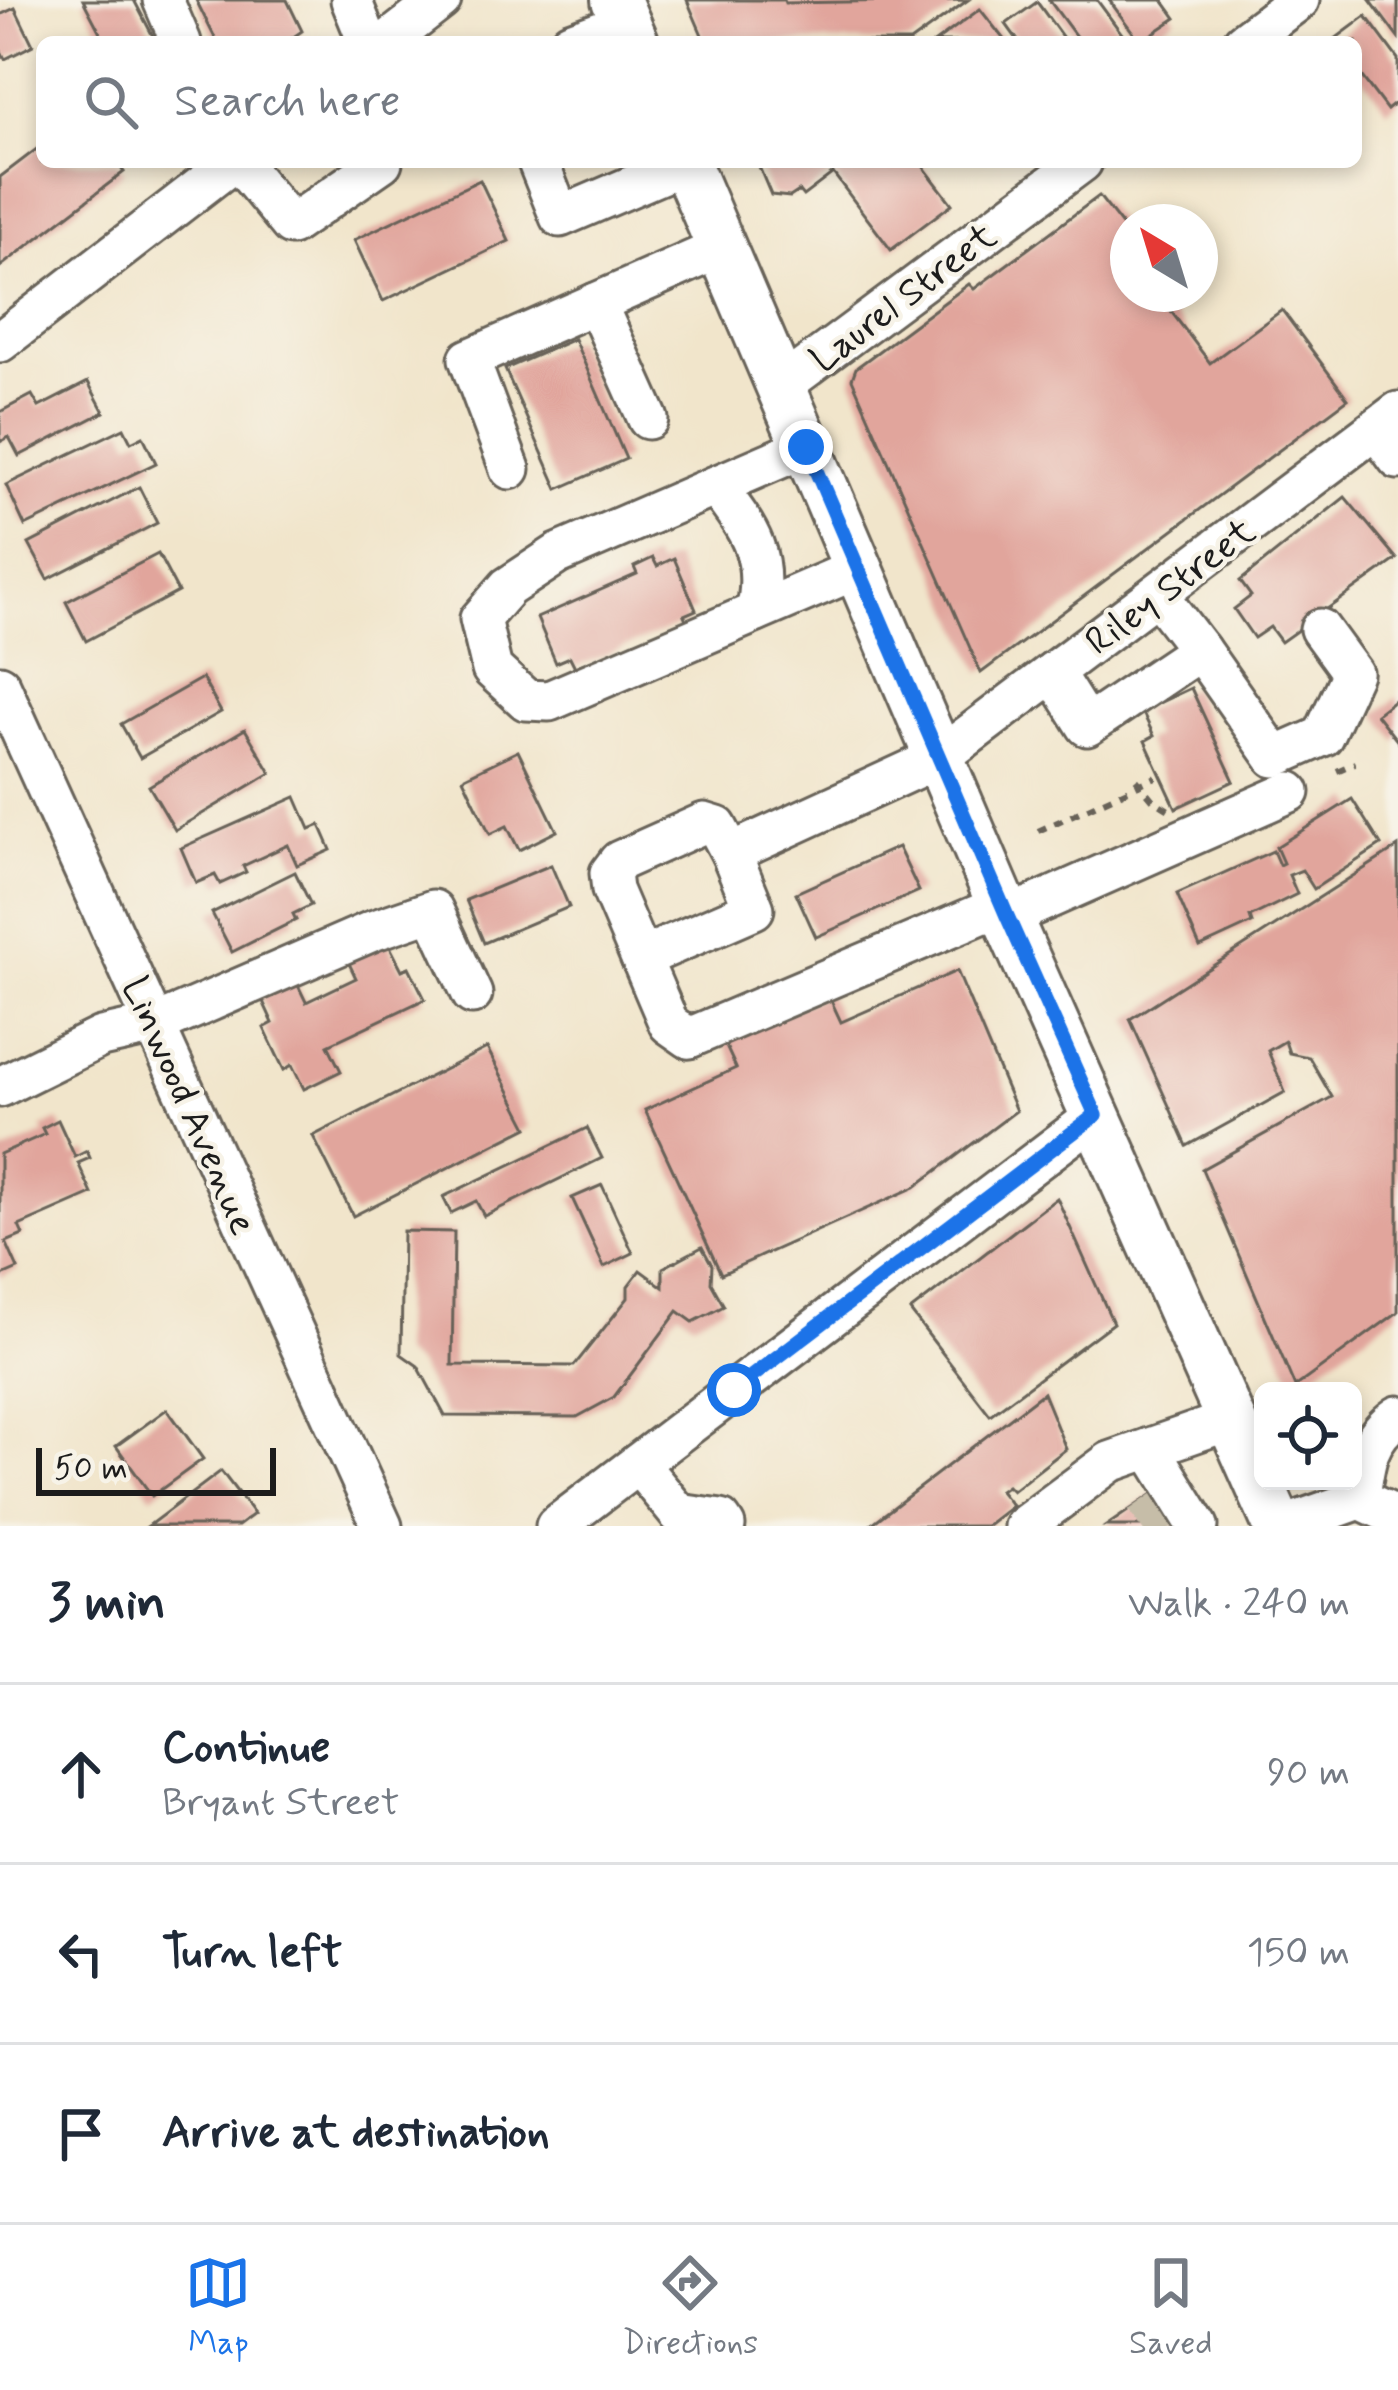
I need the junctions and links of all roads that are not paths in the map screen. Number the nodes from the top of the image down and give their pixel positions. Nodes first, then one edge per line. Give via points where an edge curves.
1 (163, 0) edge
2 (351, 0) edge
3 (441, 0) edge
4 (1299, 0) edge
5 (625, 21) edge
6 (178, 36) edge
7 (366, 36) edge
8 (395, 36) edge
9 (586, 36) edge
10 (1251, 36) edge
11 (228, 168) edge
12 (241, 168) edge
13 (373, 168) edge
14 (540, 168) edge
15 (673, 168) edge
16 (687, 168) edge
17 (1074, 168) edge
18 (721, 248) junction
19 (596, 303) junction
20 (0, 342) edge
21 (780, 387) junction
22 (648, 419) dead end
23 (1391, 433) edge
24 (806, 447) junction
25 (510, 469) dead end
26 (716, 486) junction
27 (859, 568) junction
28 (1157, 594) junction
29 (756, 612) junction
30 (1320, 628) dead end
31 (1200, 650) junction
32 (1053, 671) junction
33 (0, 685) edge
34 (940, 757) junction
35 (1281, 782) junction
36 (731, 853) junction
37 (1005, 911) junction
38 (641, 958) junction
39 (472, 994) dead end
40 (154, 1025) junction
41 (0, 1087) edge
42 (1096, 1115) junction
43 (1398, 1416) edge
44 (1230, 1420) junction
45 (1150, 1448) junction
46 (638, 1464) junction
47 (1360, 1499) junction
48 (1183, 1509) edge
49 (1398, 1517) edge
50 (671, 1520) edge
51 (382, 1526) edge
52 (556, 1526) edge
53 (725, 1526) edge
54 (1024, 1526) edge
55 (1281, 1526) edge

1 - 6 street
2 - 7 street
3 - 8 street
4 - 10 street
5 - 9 street
11 - 20 street
12 - 13 street via 291,225
14 - 15 street via 560,217
16 - 18 main road
17 - 21 street, Laurel Street
18 - 19 street
18 - 21 main road
19 - 22 street
19 - 25 street via 469,359
21 - 24 main road
23 - 28 street, Riley Street
24 - 26 street
24 - 27 main road
26 - 29 street via 760,562
26 - 29 street via 558,554 508,586 480,620 492,669 526,700 549,701
27 - 29 street
27 - 34 main road
28 - 31 street
28 - 32 street, Riley Street
30 - 35 street via 1352,674 1323,736
31 - 32 street via 1087,726
31 - 35 street
32 - 34 street, Riley Street
33 - 40 street, Linwood Avenue
34 - 36 street, Riley Street
34 - 37 main road
35 - 37 street
36 - 38 street via 754,909
36 - 38 street via 717,827 704,823 613,867 612,890
37 - 38 street via 698,1037 670,1024
37 - 42 main road
39 - 40 street via 433,910
40 - 41 street via 101,1037
40 - 51 street, Linwood Avenue
42 - 44 main road
42 - 46 street
43 - 47 street via 1379,1429 1365,1455
44 - 45 street
44 - 55 main road
45 - 48 street
45 - 54 street via 1110,1462
46 - 50 street
46 - 52 street
47 - 49 street
47 - 55 street
50 - 53 street

